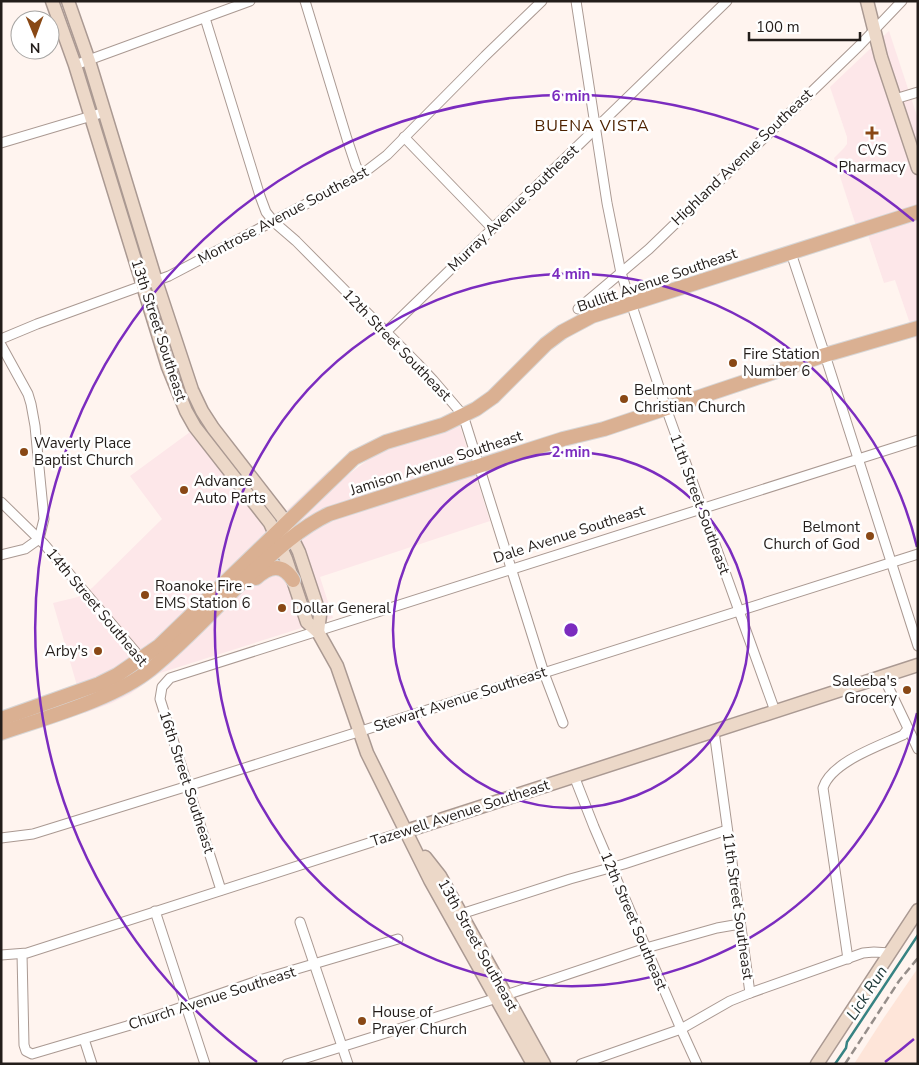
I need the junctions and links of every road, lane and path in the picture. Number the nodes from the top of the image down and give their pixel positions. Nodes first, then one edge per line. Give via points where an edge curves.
1 (52, 1) edge
2 (68, 1) edge
3 (250, 1) edge
4 (305, 1) edge
5 (542, 1) edge
6 (576, 1) edge
7 (727, 1) edge
8 (867, 1) edge
9 (902, 1) edge
10 (205, 18) junction
11 (875, 29) junction
12 (89, 61) junction
13 (76, 65) junction
14 (918, 92) edge
15 (895, 99) junction
16 (105, 112) junction
17 (91, 116) junction
18 (596, 129) junction
19 (404, 137) junction
20 (1, 142) edge
21 (918, 168) edge
22 (362, 175) junction
23 (918, 212) edge
24 (274, 222) junction
25 (492, 228) junction
26 (791, 253) junction
27 (620, 273) junction
28 (156, 281) junction
29 (143, 286) junction
30 (630, 303) junction
31 (578, 309) dead end
32 (918, 328) edge
33 (386, 332) junction
34 (1, 339) edge
35 (1, 345) edge
36 (825, 355) junction
37 (666, 408) junction
38 (462, 416) junction
39 (918, 440) edge
40 (857, 459) junction
41 (478, 466) junction
42 (1, 502) edge
43 (702, 508) junction
44 (285, 523) junction
45 (274, 533) junction
46 (292, 537) junction
47 (39, 539) junction
48 (280, 546) junction
49 (918, 554) edge
50 (1, 555) edge
51 (891, 562) junction
52 (511, 569) junction
53 (293, 580) junction
54 (229, 595) junction
55 (738, 610) junction
56 (318, 632) junction
57 (918, 646) edge
58 (230, 660) joint
59 (146, 665) junction
60 (918, 665) edge
61 (544, 672) junction
62 (883, 676) junction
63 (775, 711) junction
64 (1, 719) edge
65 (17, 721) junction
66 (563, 723) dead end
67 (908, 729) junction
68 (714, 730) junction
69 (358, 732) junction
70 (1, 733) edge
71 (918, 749) edge
72 (574, 776) junction
73 (188, 786) junction
74 (728, 830) junction
75 (406, 831) junction
76 (1, 838) edge
77 (611, 868) junction
78 (221, 890) junction
79 (918, 910) edge
80 (155, 911) junction
81 (461, 914) junction
82 (300, 922) dead end
83 (740, 924) junction
84 (398, 939) dead end
85 (646, 948) junction
86 (22, 954) junction
87 (890, 954) junction
88 (1, 955) edge
89 (848, 959) junction
90 (316, 964) junction
91 (750, 992) junction
92 (502, 997) junction
93 (185, 1006) junction
94 (681, 1029) junction
95 (84, 1039) junction
96 (342, 1047) junction
97 (92, 1064) edge
98 (205, 1064) edge
99 (287, 1064) edge
100 (348, 1064) edge
101 (533, 1064) edge
102 (544, 1064) edge
103 (581, 1064) edge
104 (698, 1064) edge
105 (817, 1064) edge

1 - 13 street, 13th Street Southeast
2 - 12 street, 13th Street Southeast
3 - 10 street
4 - 22 street via 347,139
5 - 19 street, Montrose Avenue Southeast
6 - 18 street, 11th Street Southeast
7 - 18 street, Murray Avenue Southeast
8 - 11 street
9 - 11 street, Highland Avenue Southeast
10 - 12 street
10 - 24 street, 12th Street Southeast via 260,196
11 - 15 street
11 - 27 street, Highland Avenue Southeast
12 - 13 street
12 - 16 street, 13th Street Southeast
13 - 17 street, 13th Street Southeast
14 - 15 street
15 - 21 street
16 - 17 street
16 - 28 street, 13th Street Southeast
17 - 20 street
17 - 29 street, 13th Street Southeast
18 - 25 street, Murray Avenue Southeast
18 - 27 street, 11th Street Southeast
19 - 22 street, Montrose Avenue Southeast
19 - 25 street
22 - 24 street, Montrose Avenue Southeast
23 - 26 main road, Bullitt Avenue Southeast
24 - 28 street, Montrose Avenue Southeast
24 - 33 street, 12th Street Southeast
25 - 33 street, Murray Avenue Southeast
26 - 30 main road, Bullitt Avenue Southeast
26 - 36 street
27 - 30 street, 11th Street Southeast
27 - 31 street, Highland Avenue Southeast
28 - 29 street, Montrose Avenue Southeast
28 - 44 street, 13th Street Southeast via 202,411
29 - 34 street, Montrose Avenue Southeast
29 - 45 street, 13th Street Southeast via 168,367 186,411 213,452 270,523
30 - 37 street, 11th Street Southeast
30 - 38 main road, Bullitt Avenue Southeast via 592,316 562,332 494,397
32 - 36 main road, Jamison Avenue Southeast
33 - 38 street, 12th Street Southeast via 433,380
35 - 47 street, 14th Street Southeast via 31,404 44,508
36 - 37 main road, Jamison Avenue Southeast
36 - 40 street
37 - 41 main road, Jamison Avenue Southeast
37 - 43 street, 11th Street Southeast
38 - 41 street, 12th Street Southeast
38 - 44 main road, Bullitt Avenue Southeast via 386,442 354,458
39 - 40 street, Dale Avenue Southeast
40 - 43 street, Dale Avenue Southeast
40 - 51 street
41 - 46 main road, Jamison Avenue Southeast via 329,514
41 - 52 street, 12th Street Southeast
42 - 47 street
43 - 52 street, Dale Avenue Southeast
43 - 55 street, 11th Street Southeast
44 - 45 main road, Jamison Avenue Southeast
44 - 46 street, 13th Street Southeast
45 - 48 street, 13th Street Southeast
45 - 59 main road, Jamison Avenue Southeast via 159,646
46 - 48 main road, Jamison Avenue Southeast
46 - 56 street, 13th Street Southeast via 320,616
47 - 50 street via 25,549
47 - 59 street, 14th Street Southeast
48 - 53 street, 13th Street Southeast
48 - 54 main road, Jamison Avenue Southeast
49 - 51 street, Stewart Avenue Southeast
51 - 55 street, Stewart Avenue Southeast
51 - 57 street
52 - 56 street, Dale Avenue Southeast
52 - 61 street, 12th Street Southeast
53 - 54 main road via 286,571 271,568 246,588
53 - 56 street, 13th Street Southeast via 307,622
54 - 59 main road, Jamison Avenue Southeast
55 - 61 street, Stewart Avenue Southeast
55 - 63 street, 11th Street Southeast
56 - 58 street, Dale Avenue Southeast
56 - 69 street, 13th Street Southeast via 337,666
58 - 73 street, 16th Street Southeast via 173,676 162,687 160,700
59 - 65 main road, Jamison Avenue Southeast
60 - 62 street, Tazewell Avenue Southeast
61 - 66 street, 12th Street Southeast
61 - 69 street, Stewart Avenue Southeast
62 - 63 street, Tazewell Avenue Southeast
62 - 67 street
63 - 68 street, Tazewell Avenue Southeast
64 - 65 main road
65 - 70 main road
67 - 71 street
67 - 89 street via 903,735 835,770 823,788
68 - 72 street, Tazewell Avenue Southeast
68 - 74 street, 11th Street Southeast
69 - 73 street, Stewart Avenue Southeast
69 - 75 street, 13th Street Southeast
72 - 75 street, Tazewell Avenue Southeast
72 - 77 street, 12th Street Southeast
73 - 76 street, Stewart Avenue Southeast via 33,834
73 - 78 street, 16th Street Southeast
74 - 77 street
74 - 83 street, 11th Street Southeast
75 - 78 street, Tazewell Avenue Southeast
75 - 81 street, 13th Street Southeast via 440,876
75 - 92 street, 13th Street Southeast via 430,880
77 - 81 street
77 - 85 street, 12th Street Southeast
78 - 80 street, Tazewell Avenue Southeast
79 - 87 street
80 - 86 street, Tazewell Avenue Southeast
80 - 93 street
81 - 92 street, 13th Street Southeast
82 - 90 street
83 - 85 street
83 - 91 street, 11th Street Southeast
84 - 90 street, Church Avenue Southeast
85 - 92 street
85 - 94 street, 12th Street Southeast
86 - 88 street, Tazewell Avenue Southeast
86 - 95 street, Church Avenue Southeast via 26,1051 39,1053
87 - 89 street via 874,952
87 - 105 street
89 - 91 street
90 - 93 street, Church Avenue Southeast
90 - 96 street
91 - 94 street
92 - 96 street
92 - 101 street, 13th Street Southeast
92 - 102 street, 13th Street Southeast
93 - 95 street, Church Avenue Southeast
93 - 98 street
94 - 103 street
94 - 104 street, 12th Street Southeast
95 - 97 street
96 - 99 street
96 - 100 street

